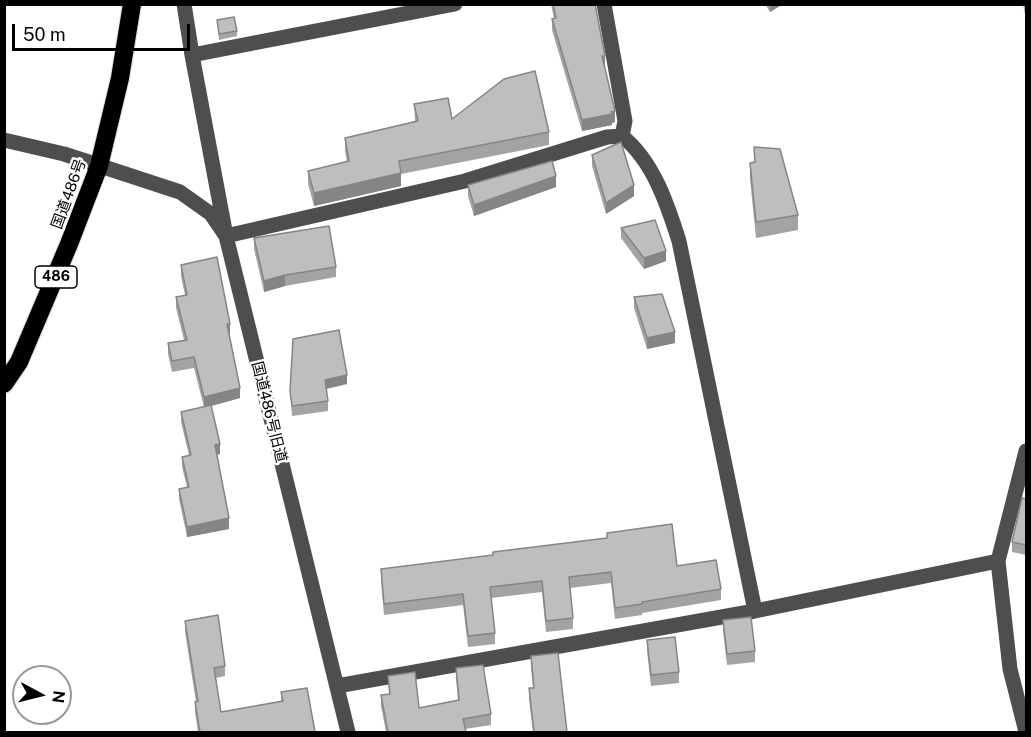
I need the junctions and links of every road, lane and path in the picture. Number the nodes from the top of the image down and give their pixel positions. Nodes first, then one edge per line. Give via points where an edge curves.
1 (132, 4) edge
2 (184, 4) edge
3 (456, 4) edge
4 (604, 4) edge
5 (192, 55) junction
6 (622, 136) junction
7 (4, 140) edge
8 (99, 166) junction
9 (226, 236) junction
10 (4, 384) edge
11 (1026, 451) edge
12 (998, 561) junction
13 (756, 611) junction
14 (337, 686) junction
15 (348, 732) edge
16 (1026, 732) edge

1 - 8 highway, 国道486号 / 486 via 120,78
2 - 5 street
3 - 5 street
4 - 6 street via 625,121
5 - 9 street
6 - 9 street via 607,136 465,181
6 - 13 street via 646,162 679,240
7 - 8 street, 国道486号旧道
8 - 9 street, 国道486号旧道 via 180,192 211,214
8 - 10 highway, 国道486号 / 486 via 20,362
9 - 14 street, 国道486号旧道
11 - 12 street
12 - 13 street
12 - 16 street via 1010,669
13 - 14 street
14 - 15 street, 国道486号旧道

